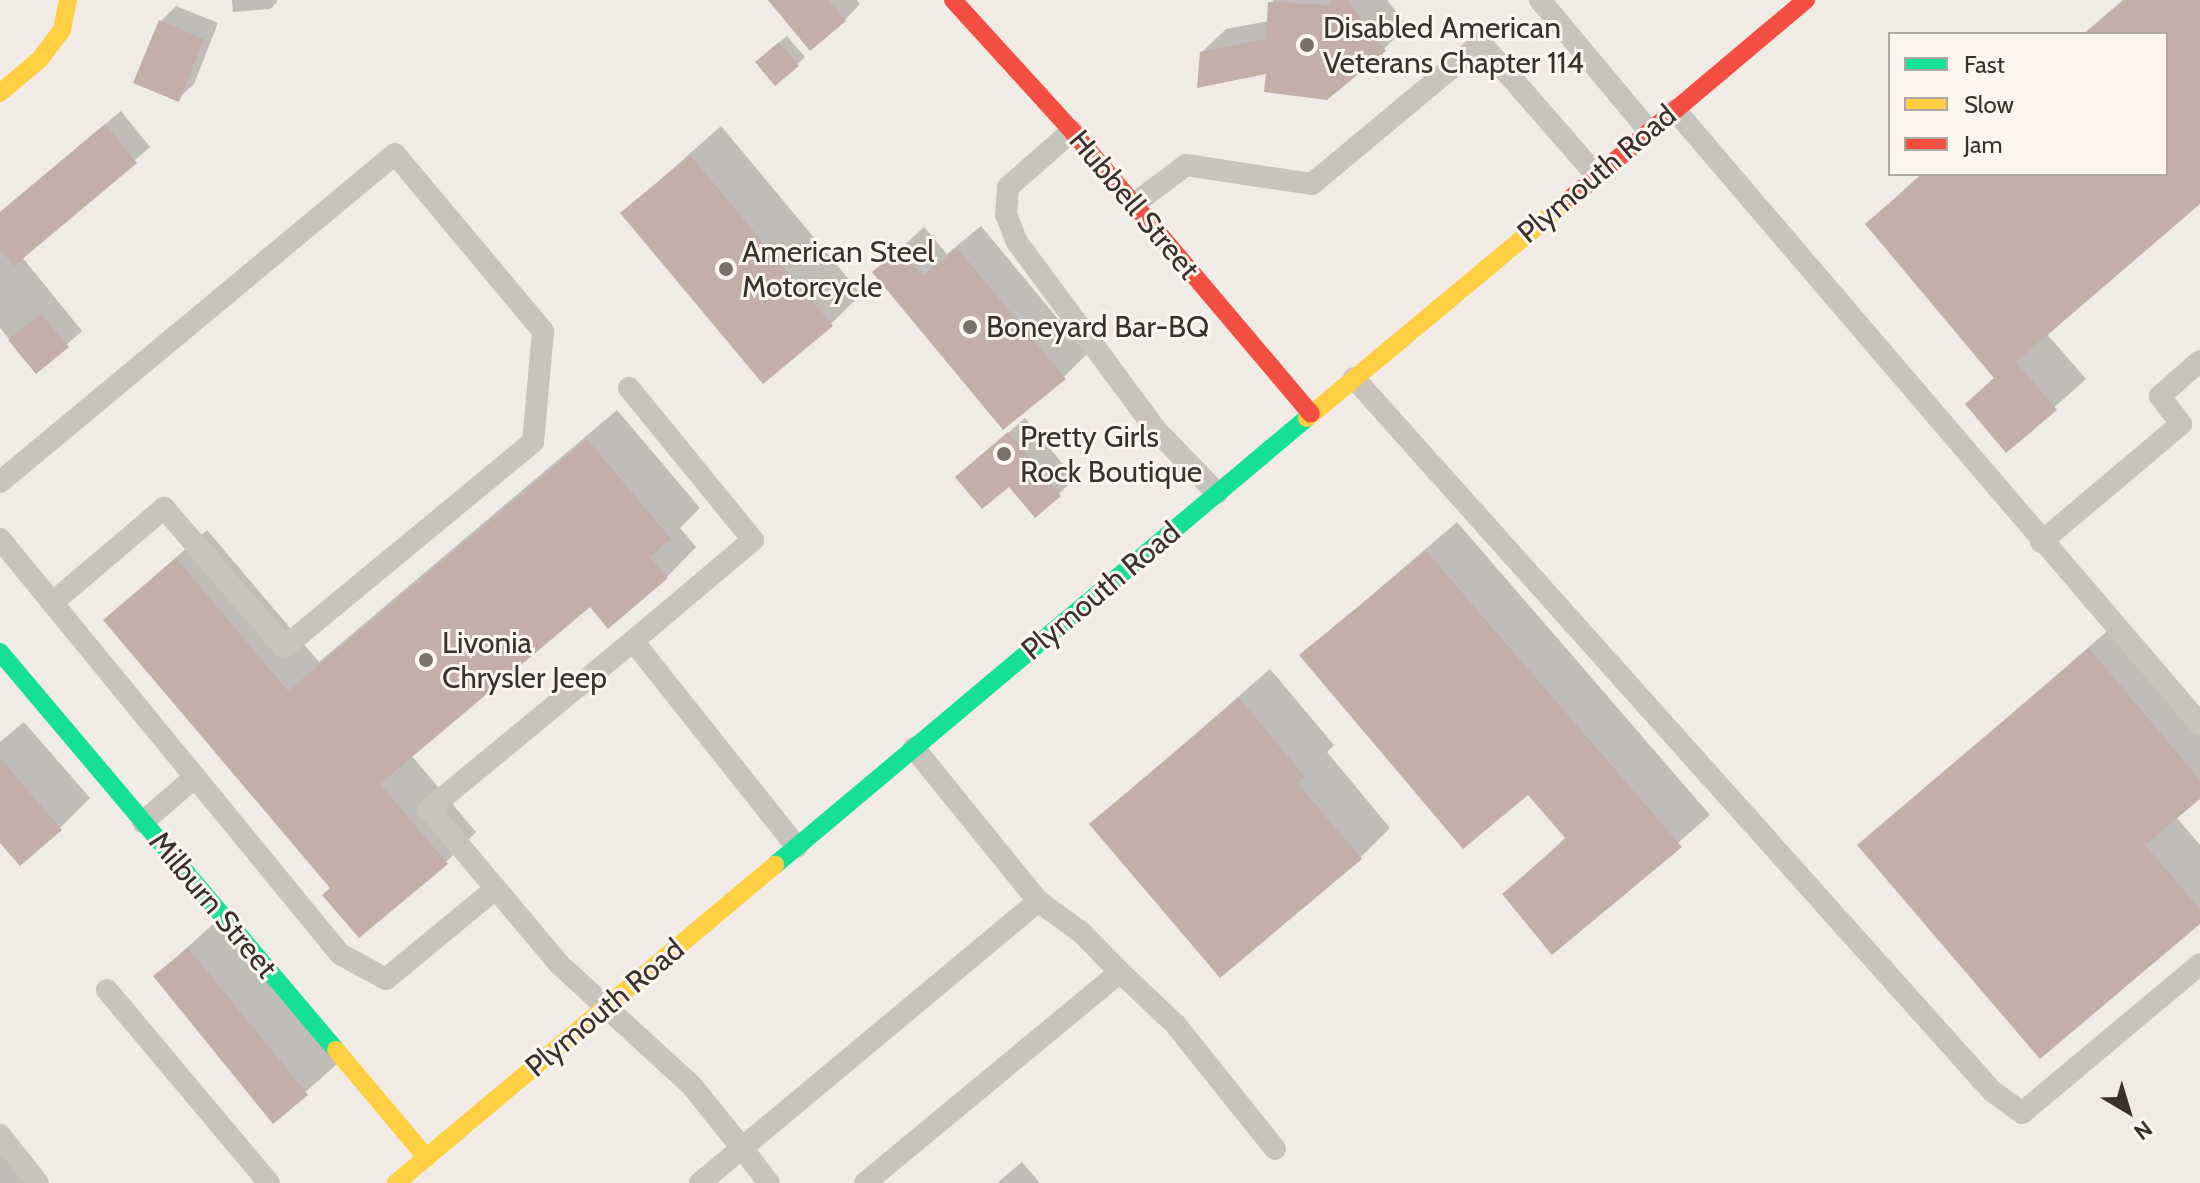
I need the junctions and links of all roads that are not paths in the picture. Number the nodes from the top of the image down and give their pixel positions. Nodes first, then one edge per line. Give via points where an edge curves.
1 (68, 0) edge
2 (953, 0) edge
3 (1540, 0) edge
4 (1806, 0) edge
5 (0, 93) edge
6 (1675, 110) junction
7 (1072, 131) junction
8 (1649, 131) junction
9 (1596, 175) junction
10 (1134, 204) junction
11 (2200, 361) edge
12 (1354, 378) junction
13 (629, 388) dead end
14 (1311, 414) junction
15 (0, 482) edge
16 (1217, 493) junction
17 (0, 539) edge
18 (2041, 542) junction
19 (52, 603) junction
20 (633, 641) junction
21 (0, 652) edge
22 (2200, 724) edge
23 (914, 748) junction
24 (195, 777) junction
25 (143, 822) junction
26 (797, 847) junction
27 (494, 890) junction
28 (1038, 901) junction
29 (2200, 964) edge
30 (1120, 972) junction
31 (107, 990) dead end
32 (608, 1005) junction
33 (0, 1135) edge
34 (742, 1148) junction
35 (1275, 1149) dead end
36 (427, 1158) junction
37 (38, 1183) edge
38 (269, 1183) edge
39 (396, 1183) edge
40 (700, 1183) edge
41 (769, 1183) edge
42 (865, 1183) edge

1 - 5 main road via 62,30 40,59
2 - 7 main road, Hubbell Street
3 - 8 lane
4 - 6 main road, Plymouth Road
6 - 8 main road, Plymouth Road
6 - 18 lane
7 - 10 main road, Hubbell Street
7 - 16 lane via 1008,187 1006,214 1017,242 1156,430
8 - 9 main road, Plymouth Road
9 - 10 lane via 1481,43 1312,184 1186,165
9 - 12 main road, Plymouth Road
10 - 14 main road, Hubbell Street
11 - 18 lane via 2160,396 2181,424
12 - 14 main road, Plymouth Road
12 - 29 lane via 1992,1091 2022,1113
13 - 20 lane via 753,540
14 - 16 main road, Plymouth Road
15 - 19 lane via 395,154 543,331 533,442 284,647 164,508
16 - 23 main road, Plymouth Road
17 - 19 lane
18 - 22 lane
19 - 24 lane
20 - 26 lane
20 - 27 lane via 429,809
21 - 25 main road, Milburn Street
23 - 26 main road, Plymouth Road
23 - 28 lane
24 - 25 lane
24 - 27 lane via 340,954 368,973 386,979
25 - 36 main road, Milburn Street
26 - 32 main road, Plymouth Road
27 - 32 lane via 559,964
28 - 30 lane via 1082,933
28 - 34 lane
30 - 35 lane via 1175,1024
30 - 42 lane
31 - 38 lane
32 - 34 lane via 692,1086
32 - 36 main road, Plymouth Road
33 - 37 lane
34 - 40 lane
34 - 41 lane
36 - 39 main road, Plymouth Road

